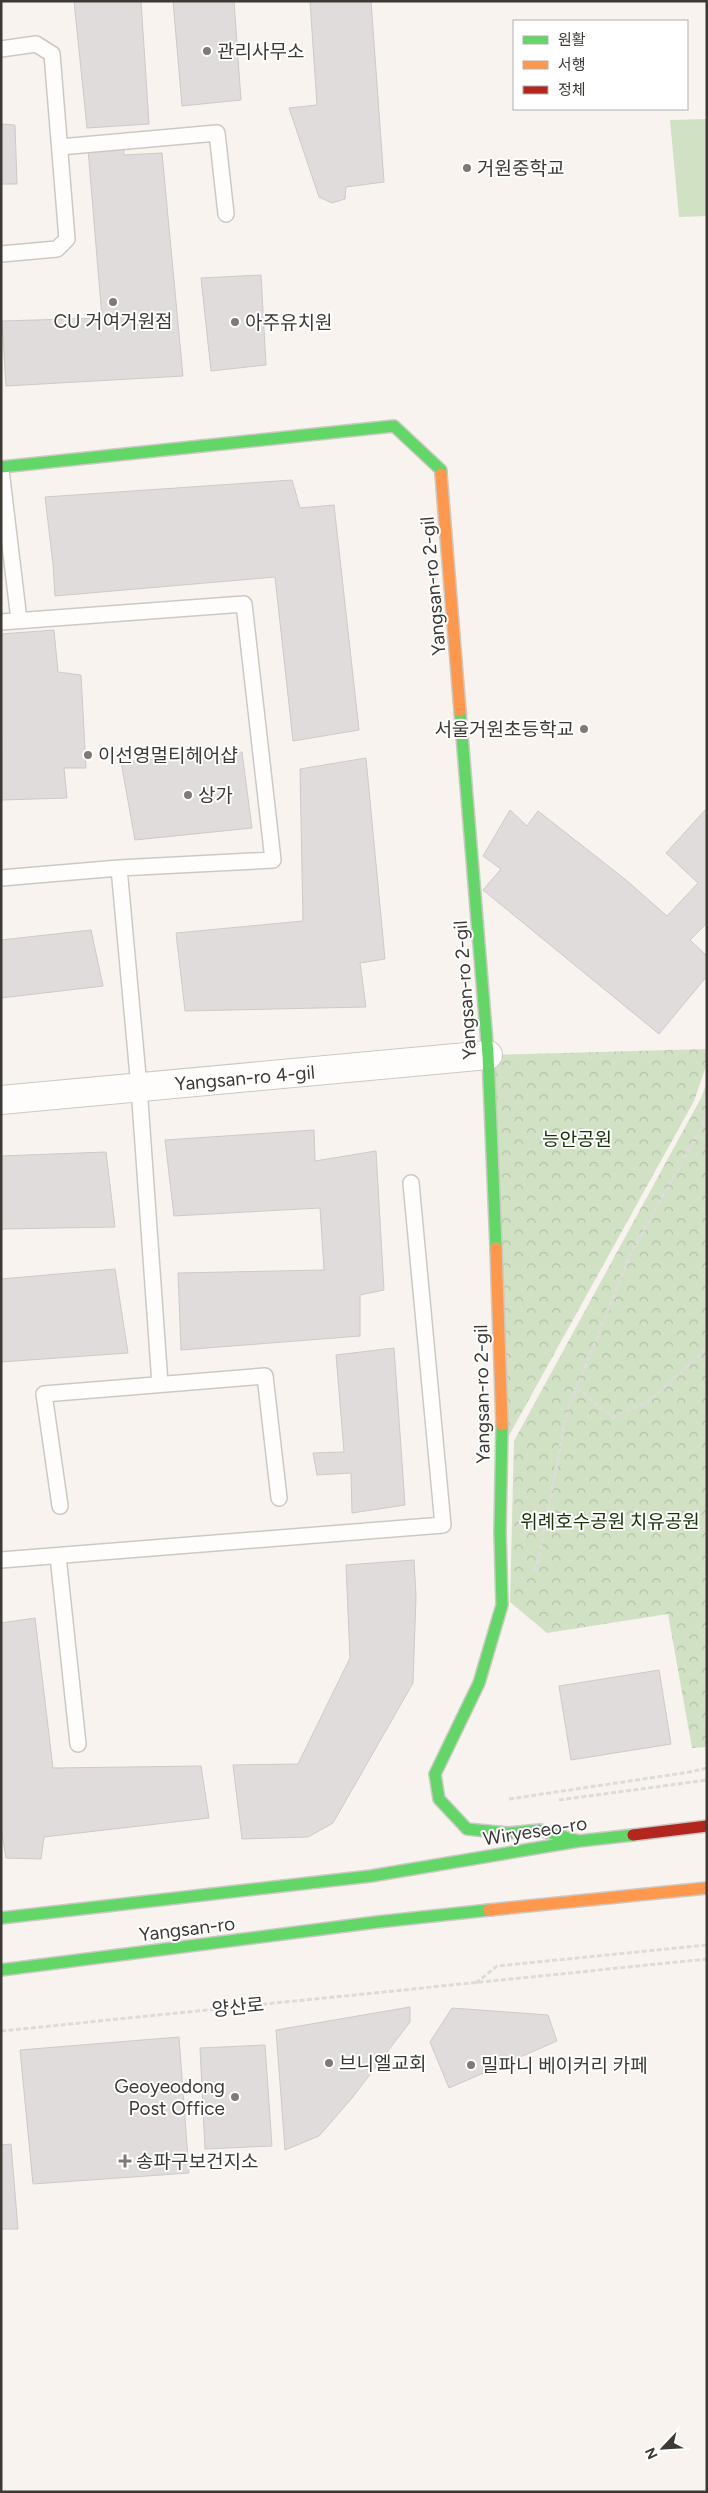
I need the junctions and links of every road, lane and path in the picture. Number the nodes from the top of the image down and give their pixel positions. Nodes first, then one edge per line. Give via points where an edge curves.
1 (1, 48) edge
2 (60, 147) junction
3 (226, 214) dead end
4 (1, 254) edge
5 (1, 468) edge
6 (19, 620) junction
7 (1, 622) edge
8 (119, 868) junction
9 (1, 878) edge
10 (488, 1055) junction
11 (139, 1087) junction
12 (1, 1100) edge
13 (707, 1117) edge
14 (411, 1183) dead end
15 (707, 1348) edge
16 (160, 1384) junction
17 (577, 1388) junction
18 (279, 1498) dead end
19 (60, 1506) dead end
20 (58, 1556) junction
21 (1, 1560) edge
22 (501, 1592) junction
23 (78, 1744) dead end
24 (707, 1768) edge
25 (707, 1780) edge
26 (516, 1796) dead end
27 (550, 1802) dead end
28 (707, 1826) edge
29 (579, 1841) junction
30 (370, 1876) joint
31 (707, 1888) edge
32 (1, 1918) edge
33 (707, 1945) edge
34 (707, 1960) edge
35 (1, 1970) edge
36 (475, 1983) junction
37 (1, 2031) edge

1 - 2 lane via 36,44 52,54
2 - 3 lane via 217,133
2 - 4 lane via 67,239 57,249
5 - 6 lane
5 - 10 street, Yangsan-ro 2-gil via 394,426 441,470
6 - 7 lane
6 - 8 lane via 244,604 273,860
8 - 9 lane
8 - 11 lane
10 - 11 street, Yangsan-ro 4-gil
10 - 22 street, Yangsan-ro 2-gil via 502,1405
11 - 12 street, Yangsan-ro 4-gil
11 - 16 lane
13 - 17 path via 631,1253
14 - 20 lane via 443,1525
15 - 17 path via 648,1402 614,1417
16 - 18 lane via 265,1376
16 - 19 lane via 44,1394
17 - 22 path via 567,1411 537,1567
20 - 21 lane
20 - 23 lane
22 - 29 street, Yangsan-ro 2-gil via 497,1627 479,1683 435,1774 439,1799 467,1829 507,1833 540,1830
24 - 26 path
25 - 27 path
28 - 29 street, Wiryeseo-ro
29 - 30 street, Wiryeseo-ro
30 - 32 street, Yangsan-ro
31 - 35 street, Yangsan-ro via 377,1922
33 - 36 path via 497,1966
34 - 36 path, 양산로
36 - 37 path, 양산로

